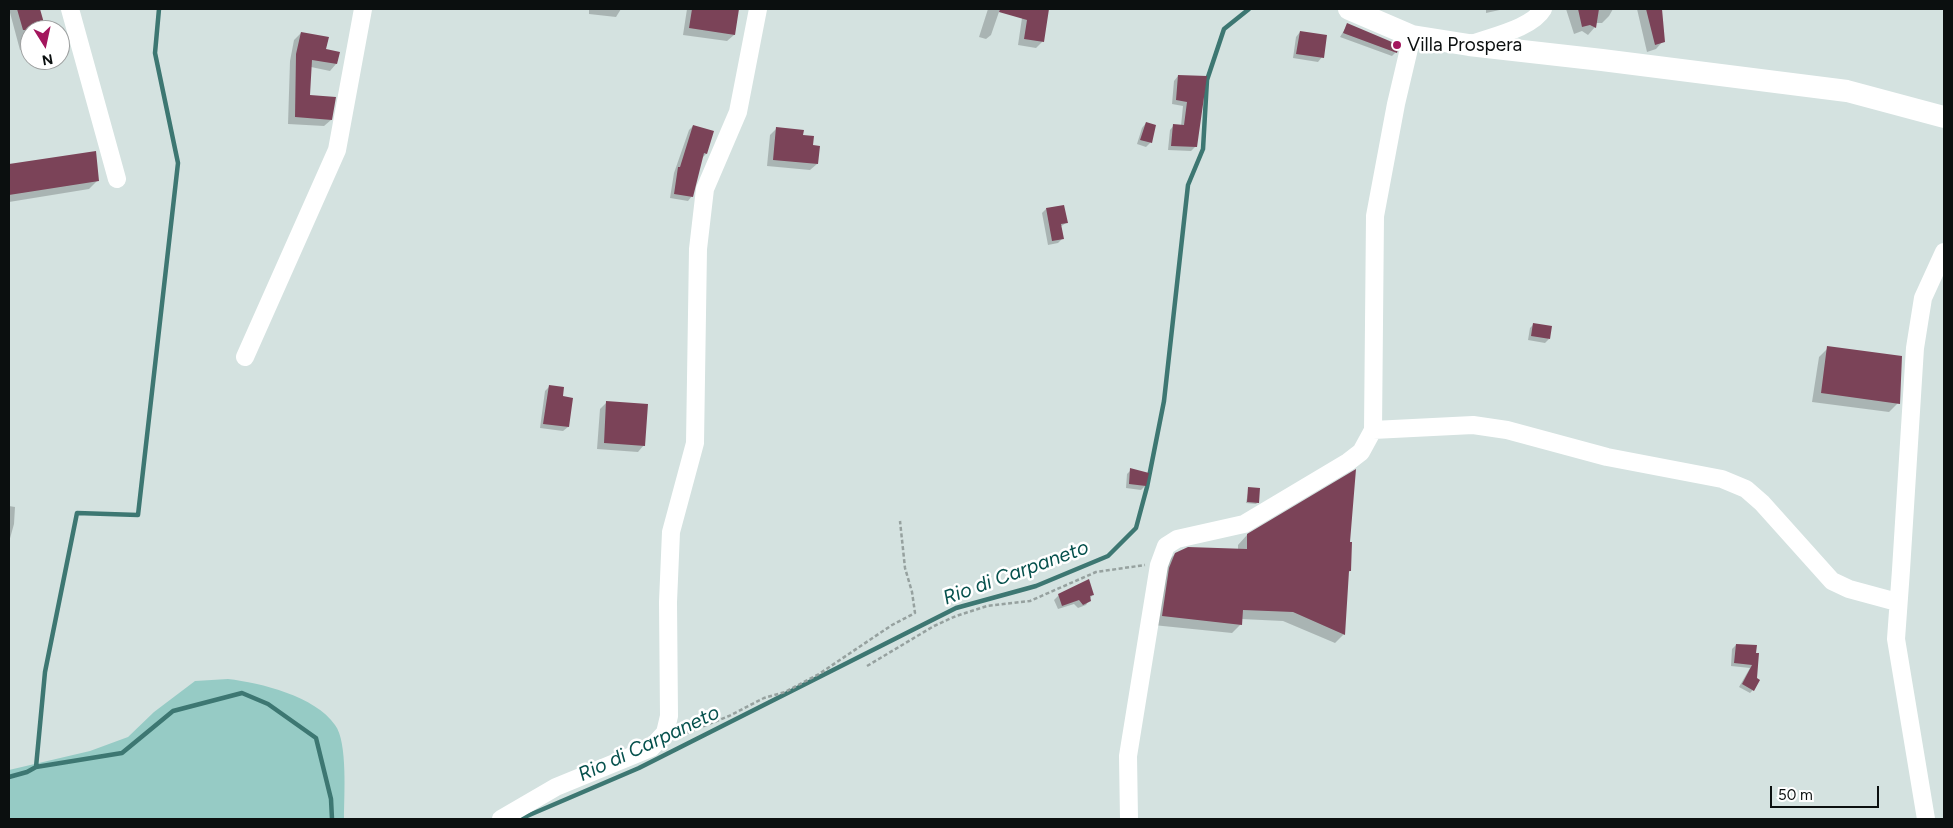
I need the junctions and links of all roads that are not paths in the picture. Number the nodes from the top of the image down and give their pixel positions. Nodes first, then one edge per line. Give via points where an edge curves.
1 (70, 9) edge
2 (363, 9) edge
3 (758, 9) edge
4 (1349, 9) edge
5 (1543, 9) edge
6 (1412, 36) junction
7 (1470, 45) junction
8 (1944, 117) edge
9 (117, 178) dead end
10 (1944, 252) edge
11 (245, 357) dead end
12 (1372, 430) junction
13 (1897, 602) junction
14 (501, 819) edge
15 (1129, 819) edge
16 (1926, 819) edge

1 - 9 street
2 - 11 street via 337,150
3 - 14 street via 738,112 705,189 698,249 695,443 671,532 669,716 664,733 651,748 556,787
4 - 6 main road
5 - 7 street via 1539,17 1523,26
6 - 7 main road
6 - 12 street via 1375,216
7 - 8 main road via 1846,91
10 - 13 street via 1923,298 1915,348
12 - 13 street via 1473,426 1498,429 1607,457 1722,480 1746,489 1762,502 1832,581
12 - 15 street via 1361,452 1348,462 1244,524 1177,539 1166,546 1158,565 1128,756
13 - 16 street via 1896,639

